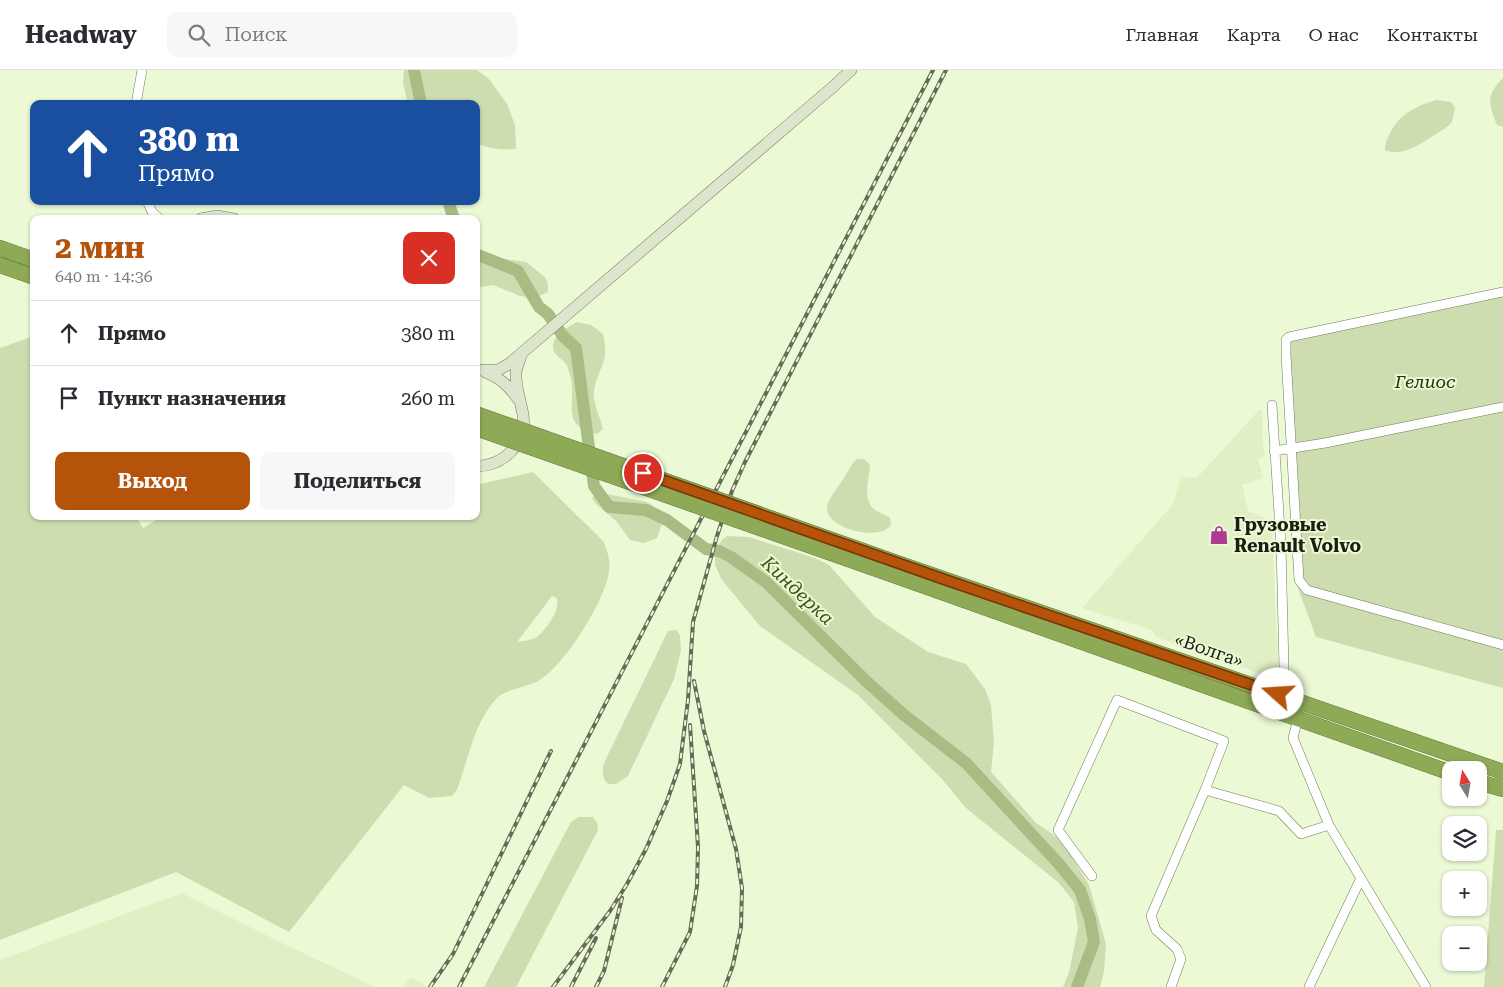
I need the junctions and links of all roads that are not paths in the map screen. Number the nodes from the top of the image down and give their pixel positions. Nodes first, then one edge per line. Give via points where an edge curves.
1 (142, 70) edge
2 (851, 70) edge
3 (137, 100) edge
4 (0, 248) edge
5 (30, 259) edge
6 (3, 266) edge
7 (30, 276) edge
8 (30, 280) edge
9 (1503, 292) edge
10 (522, 353) junction
11 (480, 370) edge
12 (480, 371) edge
13 (521, 402) junction
14 (1272, 406) dead end
15 (1503, 407) edge
16 (480, 415) edge
17 (480, 429) edge
18 (1292, 448) junction
19 (1274, 451) junction
20 (480, 465) edge
21 (901, 571) junction
22 (1503, 645) edge
23 (1278, 694) junction
24 (1298, 718) junction
25 (1442, 769) edge
26 (1503, 772) edge
27 (1488, 785) edge
28 (1503, 789) edge
29 (1205, 790) junction
30 (1329, 825) junction
31 (1092, 876) dead end
32 (1360, 878) junction
33 (1171, 987) edge
34 (1309, 987) edge
35 (1426, 987) edge

1 - 3 street
2 - 10 street
4 - 5 highway
6 - 7 highway
6 - 8 street
9 - 18 street via 1289,337 1286,355
10 - 11 street via 498,370
10 - 13 street via 516,371
12 - 13 street via 501,380
13 - 20 street via 524,425 514,451 503,459
14 - 19 street
15 - 18 street
16 - 21 highway, bridge
17 - 21 highway, bridge
18 - 19 street
18 - 22 street via 1299,580 1307,590
19 - 23 street via 1281,545 1284,668
21 - 23 highway, «Волга»
21 - 24 highway, «Волга»
23 - 26 highway, «Волга»
24 - 25 highway, «Волга»
24 - 30 street via 1293,738
27 - 28 highway
29 - 30 street via 1279,811 1301,834
29 - 31 street via 1224,741 1117,700 1058,830
29 - 33 street via 1151,916 1156,930 1177,949 1181,959
30 - 32 street
32 - 34 street
32 - 35 street

